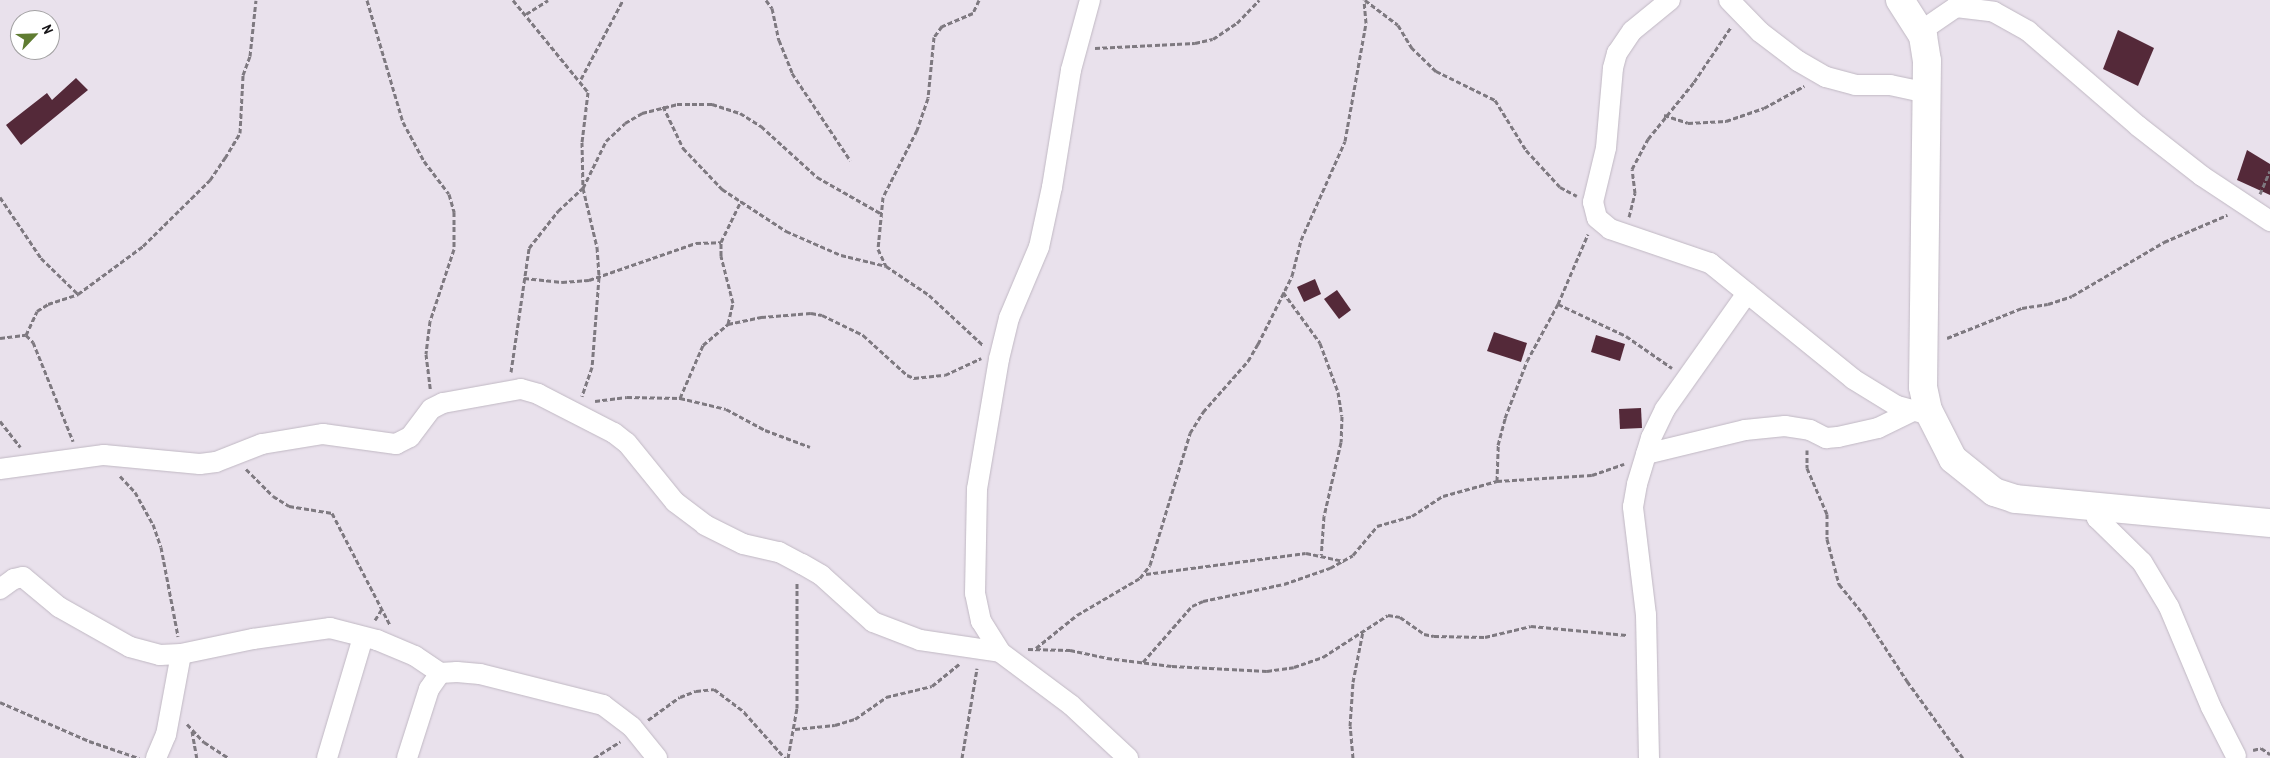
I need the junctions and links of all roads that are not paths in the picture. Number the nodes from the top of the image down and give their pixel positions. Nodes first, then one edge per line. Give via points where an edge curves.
1 (1090, 0) edge
2 (1670, 0) edge
3 (1729, 0) edge
4 (1900, 0) edge
5 (1921, 32) junction
6 (1927, 93) junction
7 (2270, 221) edge
8 (1747, 293) junction
9 (1912, 412) junction
10 (1935, 427) junction
11 (1646, 454) junction
12 (0, 469) edge
13 (2093, 506) junction
14 (2267, 527) edge
15 (0, 589) edge
16 (363, 637) junction
17 (986, 650) junction
18 (181, 654) junction
19 (440, 673) junction
20 (2236, 756) dead end
21 (156, 758) edge
22 (326, 758) edge
23 (407, 758) edge
24 (657, 758) edge
25 (1128, 758) edge
26 (1649, 758) edge

1 - 17 street via 1077,49 1038,247 995,355 977,489 975,547 975,593
2 - 8 street via 1632,31 1618,52 1613,68 1608,139 1594,209 1603,225 1710,263
3 - 6 street via 1741,16 1798,61 1822,75 1855,85 1890,85
4 - 5 street
5 - 6 street via 1927,61
5 - 7 street via 1956,7 1994,12 2028,31 2138,126
6 - 10 street via 1922,350 1924,387
8 - 9 street via 1853,379
8 - 11 street via 1665,410
9 - 10 street via 1926,414
9 - 11 street via 1878,428 1838,437 1826,438 1810,430 1785,426 1744,430
10 - 13 street via 1954,459 1994,492 2016,499
11 - 26 street via 1632,507 1647,637
12 - 17 street via 89,457 200,464 216,462 262,444 323,434 396,444 410,437 431,409 443,403 508,390 529,391 570,405 628,442 675,502 705,525 743,544 779,552 797,561 821,575 873,622 920,640
13 - 14 street
13 - 20 street via 2097,518 2142,562 2165,600
15 - 18 street via 23,577 60,607 130,647 160,655
16 - 18 street via 330,628
16 - 19 street via 404,652
16 - 22 street
17 - 25 street via 1071,705
18 - 21 street via 166,735
19 - 23 street via 424,701
19 - 24 street via 480,674 603,705 636,731

